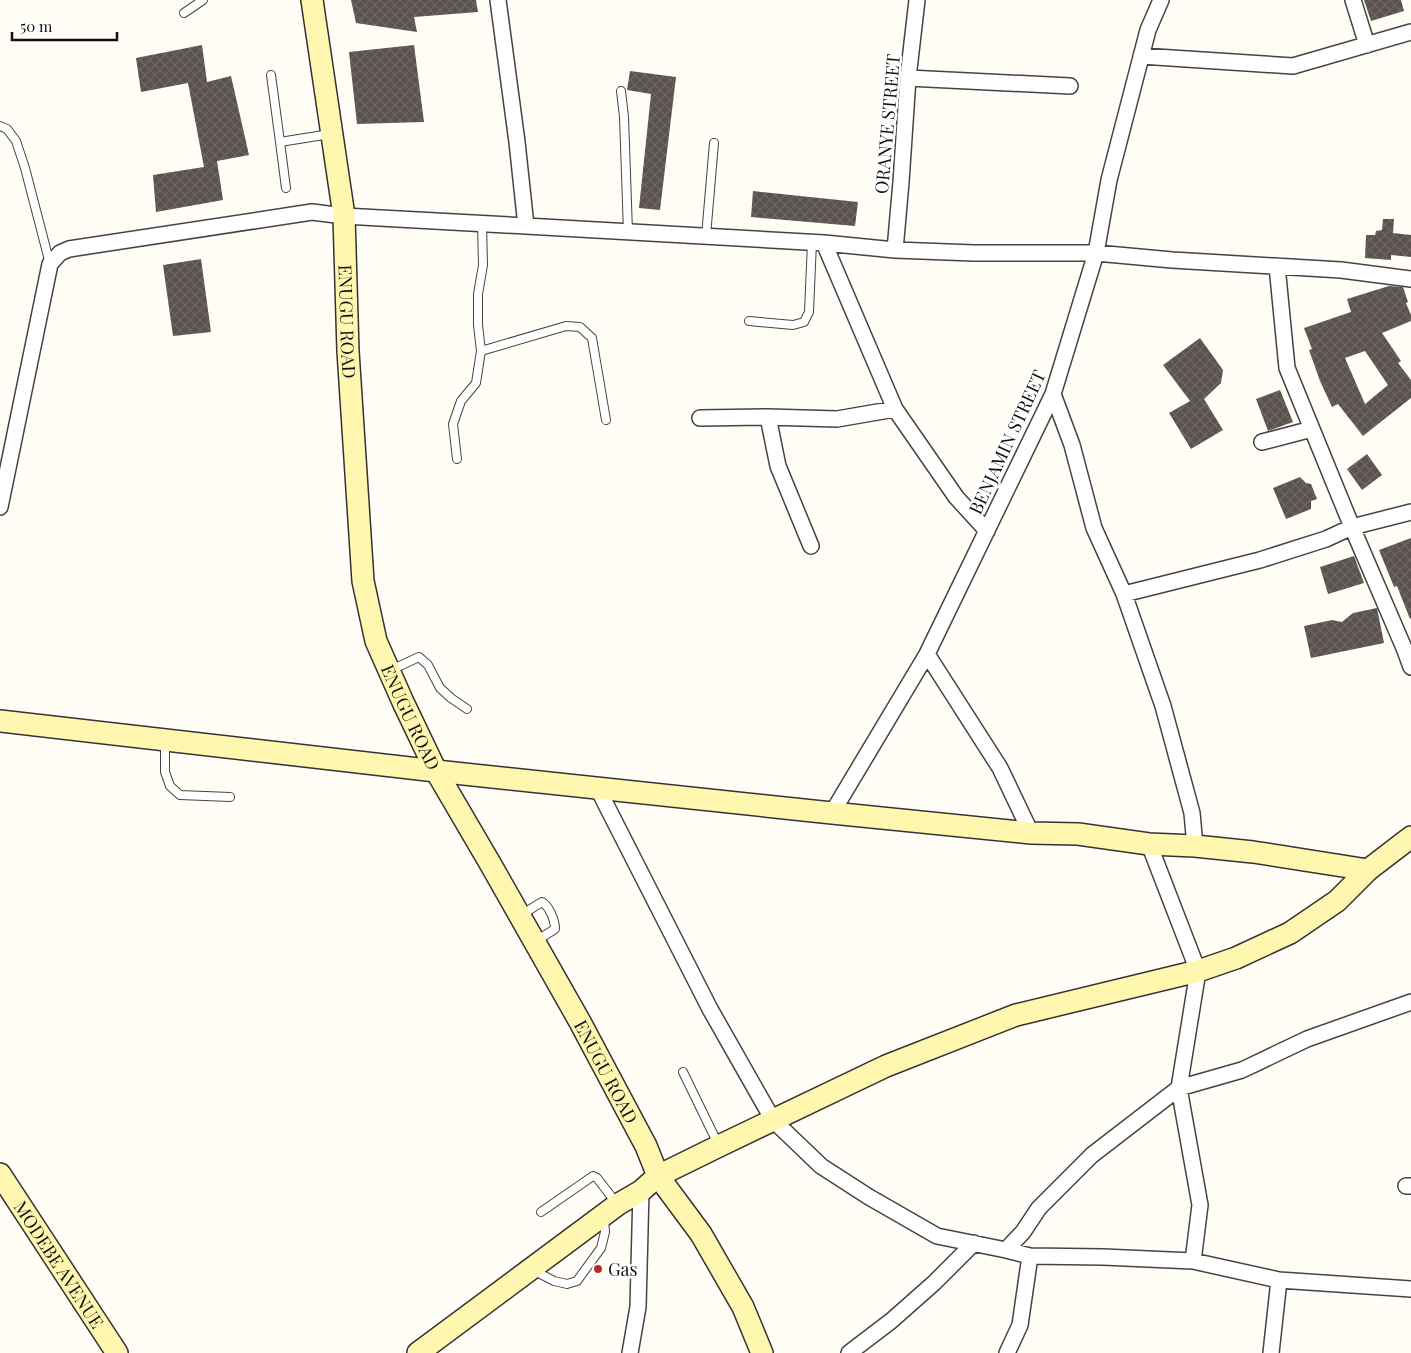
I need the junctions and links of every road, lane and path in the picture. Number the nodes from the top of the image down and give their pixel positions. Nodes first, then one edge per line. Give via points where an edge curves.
1 (203, 0) edge
2 (312, 0) edge
3 (498, 0) edge
4 (917, 0) edge
5 (1161, 0) edge
6 (1353, 0) edge
7 (184, 13) dead end
8 (1411, 32) edge
9 (1367, 45) junction
10 (1142, 56) junction
11 (271, 75) dead end
12 (908, 78) junction
13 (1070, 86) dead end
14 (621, 92) dead end
15 (0, 126) edge
16 (332, 134) junction
17 (280, 142) junction
18 (714, 143) dead end
19 (286, 188) dead end
20 (344, 216) junction
21 (482, 224) junction
22 (526, 226) junction
23 (628, 232) junction
24 (706, 236) junction
25 (818, 242) junction
26 (895, 250) junction
27 (1096, 253) junction
28 (50, 264) junction
29 (1277, 266) junction
30 (1411, 279) edge
31 (749, 321) dead end
32 (482, 351) junction
33 (1053, 394) junction
34 (894, 409) junction
35 (768, 417) junction
36 (700, 418) dead end
37 (606, 420) dead end
38 (1312, 429) junction
39 (1262, 442) dead end
40 (6, 449) edge
41 (456, 459) dead end
42 (0, 507) edge
43 (1411, 512) edge
44 (1352, 527) junction
45 (987, 531) junction
46 (811, 546) dead end
47 (1124, 594) junction
48 (927, 654) junction
49 (1411, 667) edge
50 (389, 671) junction
51 (467, 709) dead end
52 (0, 722) edge
53 (165, 740) junction
54 (436, 771) junction
55 (598, 789) junction
56 (230, 797) dead end
57 (832, 814) junction
58 (1031, 833) junction
59 (1411, 837) edge
60 (1149, 844) junction
61 (1195, 846) junction
62 (1368, 870) junction
63 (519, 915) junction
64 (534, 942) junction
65 (1198, 971) junction
66 (1411, 1002) edge
67 (683, 1072) dead end
68 (1179, 1088) junction
69 (773, 1120) junction
70 (719, 1146) junction
71 (0, 1174) edge
72 (658, 1176) junction
73 (641, 1191) junction
74 (611, 1210) junction
75 (541, 1212) dead end
76 (974, 1243) junction
77 (1006, 1250) junction
78 (1030, 1256) junction
79 (1192, 1261) junction
80 (531, 1269) junction
81 (1279, 1280) junction
82 (1411, 1289) edge
83 (118, 1353) edge
84 (418, 1353) edge
85 (630, 1353) edge
86 (762, 1353) edge
87 (849, 1353) edge
88 (1007, 1353) edge
89 (1271, 1353) edge

1 - 7 lane
2 - 16 street, ENUGU ROAD
3 - 22 street
4 - 12 street, ORANYE STREET
5 - 10 street, BENJAMIN STREET via 1148,30
6 - 9 street
8 - 9 street
9 - 10 street via 1293,66
10 - 27 street, BENJAMIN STREET via 1109,180
11 - 17 lane
12 - 13 street
12 - 26 street, ORANYE STREET
14 - 23 lane
15 - 28 lane via 7,129 16,141
16 - 17 lane
16 - 20 street, ENUGU ROAD
17 - 19 lane
18 - 24 lane
20 - 21 street
20 - 28 street via 312,212 69,249
20 - 50 street, ENUGU ROAD via 348,351 362,581 376,640
21 - 22 street
21 - 32 lane via 483,265 478,294
22 - 23 street
23 - 24 street
24 - 25 street
25 - 26 street
25 - 31 lane via 809,312 804,322 793,325
25 - 34 street
26 - 27 street
27 - 29 street
27 - 33 street, BENJAMIN STREET
28 - 40 street
29 - 30 street
29 - 38 street via 1287,368
32 - 37 lane via 566,326 580,327 592,338
32 - 41 lane via 476,383 461,401 452,424
33 - 45 street, BENJAMIN STREET
33 - 47 street via 1072,445 1094,528
34 - 35 street via 837,419
34 - 45 street via 956,497
35 - 36 street
35 - 46 street via 778,466
38 - 39 street
38 - 44 street
40 - 42 street
43 - 44 street
44 - 47 street via 1326,539 1260,560
44 - 49 street
45 - 48 street, BENJAMIN STREET
47 - 61 street via 1163,706 1192,813
48 - 57 street, BENJAMIN STREET
48 - 58 street via 1000,768
50 - 51 lane via 420,658 428,665 440,688
50 - 54 street, ENUGU ROAD
52 - 53 street
53 - 54 street
53 - 56 lane via 165,772 170,786 180,795
54 - 55 street
54 - 63 street, ENUGU ROAD
55 - 57 street
55 - 69 street via 710,1009
57 - 58 street
58 - 60 street via 1078,834
59 - 62 street
60 - 61 street
60 - 65 street
61 - 62 street
62 - 65 street via 1336,901 1290,933
63 - 64 street, ENUGU ROAD
63 - 64 lane via 542,902 547,906 555,929
64 - 72 street, ENUGU ROAD via 642,1138
65 - 68 street
65 - 69 street via 1016,1015 886,1066
66 - 68 street via 1307,1039 1242,1070
67 - 70 lane
68 - 77 street via 1092,1155 1039,1208
68 - 79 street via 1200,1205
69 - 70 street
69 - 76 street via 820,1166 869,1197 937,1236
70 - 72 street
71 - 83 street, MODEBE AVENUE
72 - 73 street
72 - 86 street, ENUGU ROAD via 701,1234 743,1307
73 - 74 street
73 - 85 street via 638,1307
74 - 75 lane via 597,1178 593,1176
74 - 80 street
74 - 80 lane via 601,1248 577,1281 567,1284
76 - 77 street
76 - 87 street via 891,1321
77 - 78 street
78 - 79 street
78 - 88 street via 1020,1325
79 - 81 street
80 - 84 street
81 - 82 street
81 - 89 street

